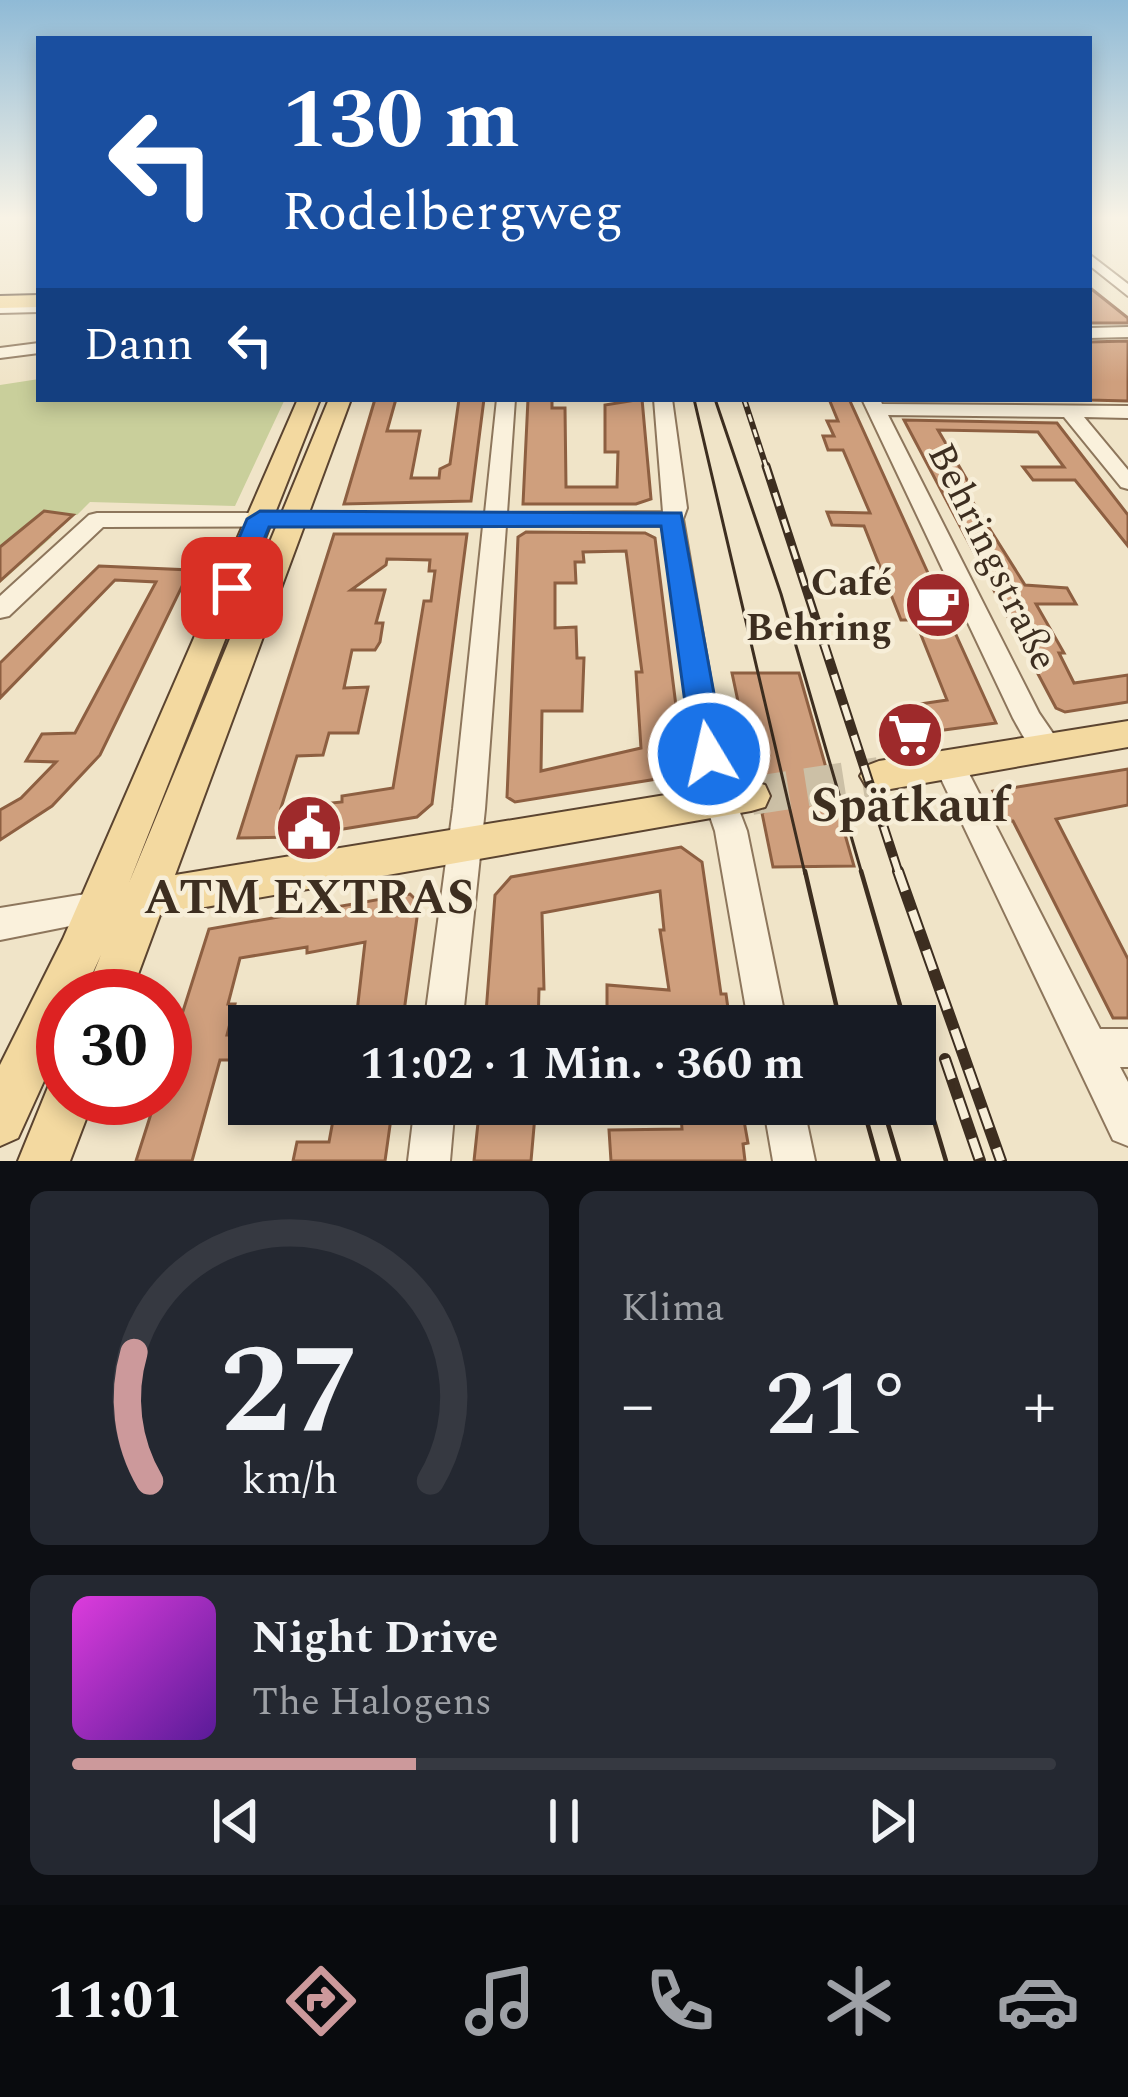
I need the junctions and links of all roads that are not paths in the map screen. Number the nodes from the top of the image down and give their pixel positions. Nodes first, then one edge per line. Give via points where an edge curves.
1 (1106, 273) edge
2 (1092, 278) edge
3 (1112, 278) junction
4 (1128, 292) edge
5 (36, 300) edge
6 (0, 301) edge
7 (1128, 332) edge
8 (1092, 333) edge
9 (36, 348) edge
10 (0, 353) edge
11 (307, 402) edge
12 (338, 402) edge
13 (506, 402) edge
14 (663, 402) edge
15 (873, 404) edge
16 (1069, 411) junction
17 (1128, 412) edge
18 (1128, 484) edge
19 (495, 518) junction
20 (276, 519) junction
21 (672, 519) junction
22 (0, 610) edge
23 (1128, 734) edge
24 (1048, 748) junction
25 (949, 764) junction
26 (879, 776) tunnel mouth
27 (736, 799) junction
28 (464, 846) junction
29 (145, 900) junction
30 (98, 908) junction
31 (0, 924) edge
32 (118, 969) edge
33 (445, 1005) edge
34 (765, 1005) edge
35 (1109, 1048) edge
36 (0, 1120) edge
37 (58, 1125) edge
38 (433, 1125) edge
39 (787, 1125) edge
40 (1128, 1125) edge
41 (44, 1161) edge
42 (429, 1161) edge
43 (794, 1161) edge

1 - 3 street
2 - 3 street
3 - 4 street
5 - 6 main road
7 - 8 street
9 - 10 street
11 - 20 main road
12 - 20 main road
13 - 19 street
14 - 21 street
15 - 16 street
15 - 24 street, Behringstraße
16 - 17 street
16 - 18 street
19 - 20 street
19 - 21 street
19 - 28 street
20 - 22 street via 97,520
20 - 29 main road
20 - 30 main road
21 - 27 street via 705,734
23 - 24 main road
24 - 25 main road
25 - 26 main road
25 - 35 street
27 - 28 main road
27 - 34 street via 731,831
28 - 29 main road
28 - 33 street
29 - 30 main road
29 - 32 main road
30 - 31 street
30 - 36 main road
35 - 40 street
37 - 41 main road
38 - 42 street
39 - 43 street

